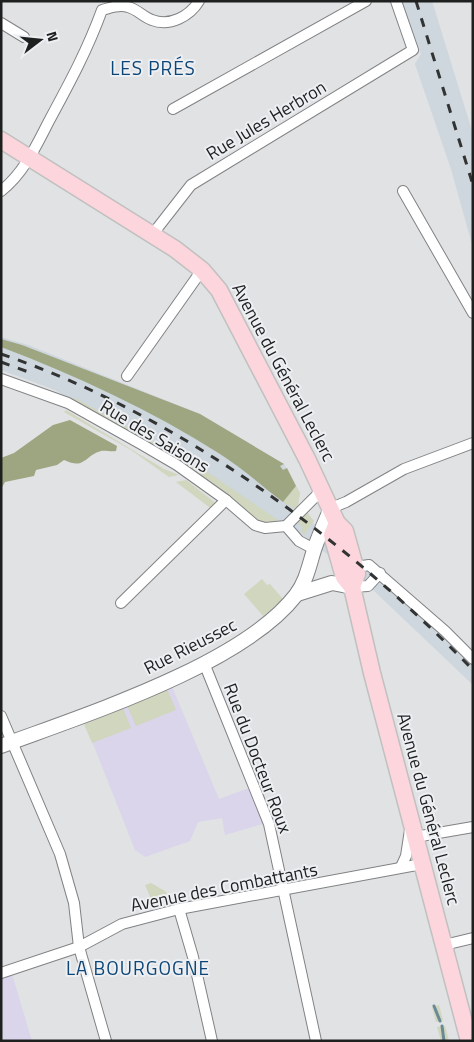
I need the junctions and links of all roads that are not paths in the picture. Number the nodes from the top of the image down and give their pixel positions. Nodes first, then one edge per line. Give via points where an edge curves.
1 (199, 1) edge
2 (366, 1) edge
3 (396, 1) edge
4 (1, 23) edge
5 (24, 38) dead end
6 (173, 109) dead end
7 (1, 140) edge
8 (30, 158) junction
9 (1, 191) edge
10 (403, 191) dead end
11 (152, 235) junction
12 (202, 270) junction
13 (473, 313) edge
14 (127, 376) dead end
15 (1, 379) edge
16 (473, 444) edge
17 (322, 490) junction
18 (226, 500) junction
19 (334, 515) junction
20 (286, 526) junction
21 (314, 549) junction
22 (355, 567) junction
23 (380, 573) junction
24 (352, 587) junction
25 (297, 594) junction
26 (121, 603) dead end
27 (473, 659) edge
28 (204, 663) junction
29 (1, 716) edge
30 (7, 744) edge
31 (473, 827) edge
32 (413, 829) junction
33 (422, 864) junction
34 (401, 867) junction
35 (284, 889) junction
36 (179, 910) junction
37 (473, 938) edge
38 (444, 944) junction
39 (79, 947) junction
40 (1, 973) edge
41 (106, 1041) edge
42 (212, 1041) edge
43 (316, 1041) edge
44 (469, 1041) edge

1 - 8 street via 189,14 164,22 153,21 130,7 102,10 86,52
2 - 6 street
3 - 11 street, Rue Jules Herbron via 413,50 191,185
4 - 5 street
7 - 8 main road, Avenue du Général Leclerc
8 - 9 street
8 - 11 main road, Avenue du Général Leclerc
10 - 13 street
11 - 12 main road, Avenue du Général Leclerc
12 - 14 street
12 - 17 main road, Avenue du Général Leclerc via 219,290
15 - 18 street, Rue des Saisons via 68,404 177,465
16 - 19 street via 404,469 346,502
17 - 19 main road, Avenue du Général Leclerc
17 - 20 street
18 - 20 street, Rue des Saisons via 255,525 264,528
18 - 26 street
19 - 21 street, Rue Rieussec
19 - 22 main road, Avenue du Général Leclerc via 345,531
19 - 24 main road, Avenue du Général Leclerc via 332,535 344,577
20 - 21 street via 299,540
21 - 25 street, Rue Rieussec via 308,572
22 - 23 street via 369,565
22 - 24 main road, Avenue du Général Leclerc via 357,574
23 - 24 street via 368,586
23 - 27 street
24 - 25 street via 332,584
24 - 32 main road, Avenue du Général Leclerc
25 - 28 street, Rue Rieussec via 252,636
28 - 30 street, Rue Rieussec
28 - 35 street, Rue du Docteur Roux via 270,824
29 - 30 street
30 - 39 street via 60,854 74,904
31 - 32 street
32 - 33 main road, Avenue du Général Leclerc
32 - 34 street
33 - 34 street, Avenue des Combattants
33 - 38 main road, Avenue du Général Leclerc
34 - 35 street, Avenue des Combattants
35 - 36 street, Avenue des Combattants
35 - 43 street, Rue du Docteur Roux
36 - 39 street, Avenue des Combattants via 122,924
36 - 42 street
37 - 38 street
38 - 44 main road, Avenue du Général Leclerc
39 - 40 street, Avenue des Combattants
39 - 41 street

